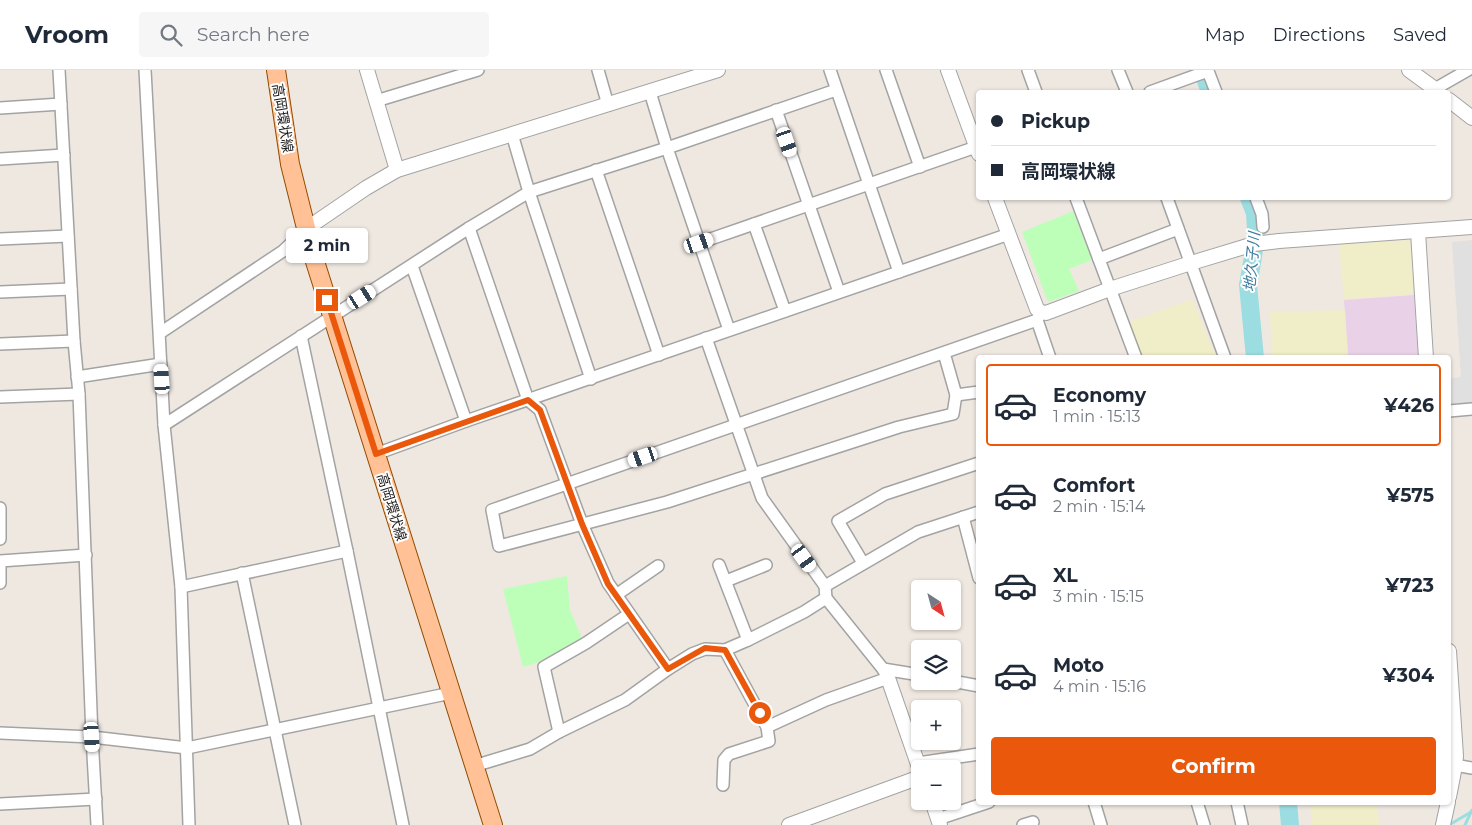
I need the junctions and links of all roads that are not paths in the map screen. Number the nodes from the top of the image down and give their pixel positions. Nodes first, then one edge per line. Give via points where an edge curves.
1 (59, 70) edge
2 (145, 70) edge
3 (276, 70) edge
4 (367, 70) edge
5 (478, 70) edge
6 (598, 70) edge
7 (718, 70) edge
8 (830, 70) edge
9 (886, 70) edge
10 (948, 70) edge
11 (1028, 70) edge
12 (1118, 70) edge
13 (1208, 70) edge
14 (1409, 70) edge
15 (1468, 70) edge
16 (836, 90) junction
17 (1035, 90) edge
18 (1126, 90) edge
19 (1155, 90) edge
20 (1215, 90) edge
21 (1435, 90) edge
22 (1439, 90) edge
23 (650, 92) junction
24 (376, 101) junction
25 (1451, 102) edge
26 (61, 104) junction
27 (608, 105) junction
28 (0, 108) edge
29 (776, 110) junction
30 (1472, 118) edge
31 (512, 134) junction
32 (667, 148) junction
33 (976, 148) edge
34 (976, 151) edge
35 (64, 155) junction
36 (0, 159) edge
37 (920, 167) junction
38 (397, 170) junction
39 (596, 170) junction
40 (868, 184) junction
41 (529, 192) junction
42 (996, 200) edge
43 (1077, 200) edge
44 (1167, 200) edge
45 (1257, 200) edge
46 (809, 205) junction
47 (754, 224) junction
48 (1263, 227) dead end
49 (1472, 227) edge
50 (469, 228) junction
51 (306, 229) junction
52 (1178, 229) junction
53 (1418, 232) junction
54 (1009, 234) junction
55 (68, 236) junction
56 (0, 239) edge
57 (699, 243) junction
58 (1098, 259) junction
59 (1190, 263) junction
60 (412, 266) junction
61 (899, 272) junction
62 (71, 289) junction
63 (1110, 289) junction
64 (0, 292) edge
65 (840, 292) junction
66 (785, 311) junction
67 (332, 316) junction
68 (1039, 316) junction
69 (729, 330) junction
70 (160, 333) junction
71 (301, 336) junction
72 (706, 338) junction
73 (74, 341) junction
74 (0, 344) edge
75 (944, 353) junction
76 (659, 354) junction
77 (1049, 355) edge
78 (1135, 355) edge
79 (1224, 355) edge
80 (1426, 355) edge
81 (160, 364) junction
82 (78, 377) junction
83 (591, 379) junction
84 (976, 392) edge
85 (79, 394) junction
86 (956, 395) junction
87 (0, 397) edge
88 (528, 400) junction
89 (1451, 410) edge
90 (1472, 410) edge
91 (466, 421) junction
92 (164, 425) junction
93 (737, 425) junction
94 (376, 454) junction
95 (976, 464) edge
96 (754, 475) junction
97 (568, 483) junction
98 (0, 508) edge
99 (976, 513) edge
100 (963, 517) junction
101 (582, 524) junction
102 (0, 539) edge
103 (347, 551) junction
104 (86, 555) junction
105 (0, 561) edge
106 (863, 563) junction
107 (0, 565) edge
108 (719, 565) dead end
109 (766, 565) dead end
110 (658, 566) dead end
111 (976, 567) edge
112 (242, 573) junction
113 (726, 581) junction
114 (0, 583) edge
115 (181, 587) junction
116 (825, 592) junction
117 (616, 595) junction
118 (629, 614) junction
119 (748, 640) junction
120 (725, 650) junction
121 (668, 669) junction
122 (885, 673) junction
123 (911, 675) edge
124 (961, 683) edge
125 (976, 685) edge
126 (451, 693) junction
127 (379, 709) junction
128 (767, 727) junction
129 (1451, 727) edge
130 (276, 728) junction
131 (0, 732) edge
132 (559, 732) junction
133 (92, 737) junction
134 (187, 748) junction
135 (976, 755) edge
136 (915, 760) edge
137 (956, 760) edge
138 (1452, 765) edge
139 (474, 766) junction
140 (1471, 768) edge
141 (911, 773) edge
142 (723, 785) dead end
143 (96, 799) junction
144 (0, 804) edge
145 (981, 805) edge
146 (1095, 805) edge
147 (1198, 805) edge
148 (1238, 805) edge
149 (1447, 805) edge
150 (935, 810) edge
151 (939, 822) edge
152 (1443, 824) edge
153 (97, 825) edge
154 (189, 825) edge
155 (295, 825) edge
156 (403, 825) edge
157 (493, 825) edge
158 (789, 825) edge
159 (1101, 825) edge
160 (1204, 825) edge
161 (1242, 825) edge

1 - 26 street
2 - 70 street
3 - 51 main road, 高岡環状線 via 290,164
4 - 24 street
5 - 24 street
6 - 27 street
7 - 23 street
8 - 16 street
9 - 37 street
10 - 33 street
11 - 17 street
12 - 18 street
13 - 19 street
13 - 20 street
14 - 21 street
15 - 22 street via 1440,86
16 - 29 street
16 - 40 street
23 - 27 street
23 - 32 street
24 - 38 street
25 - 30 street
26 - 28 street
26 - 35 street
27 - 31 street
29 - 32 street
29 - 46 street
31 - 38 street
31 - 41 street
32 - 39 street
32 - 57 street
34 - 37 street
35 - 36 street
35 - 55 street
37 - 40 street
38 - 51 street
39 - 41 street
39 - 76 street
40 - 46 street
40 - 61 street
41 - 50 street
41 - 83 street
42 - 54 street
43 - 58 street
44 - 52 street
45 - 48 street
46 - 47 street
46 - 65 street
47 - 57 street
47 - 66 street
49 - 53 street
50 - 60 street
50 - 88 street
51 - 67 main road, 高岡環状線
51 - 70 street via 284,251
52 - 58 street
52 - 59 street
53 - 59 street via 1254,244
53 - 80 street
54 - 61 street
54 - 68 street
55 - 56 street
55 - 62 street
57 - 69 street
58 - 63 street
59 - 63 street
59 - 79 street
60 - 67 street
60 - 91 street
61 - 65 street
62 - 64 street
62 - 73 street
63 - 68 street
63 - 78 street
65 - 66 street
66 - 69 street
67 - 71 street
67 - 94 main road, 高岡環状線
68 - 75 street
68 - 77 street
69 - 72 street
70 - 81 street
71 - 92 street
71 - 103 street
72 - 76 street
72 - 93 street
73 - 74 street
73 - 82 street
75 - 86 street
75 - 93 street
76 - 83 street
81 - 82 street
81 - 92 street
82 - 85 street
83 - 88 street
84 - 86 street
85 - 87 street
85 - 104 street
86 - 96 street via 953,414 899,427
88 - 91 street
88 - 97 street via 540,410
89 - 90 street
91 - 94 street
92 - 115 street
93 - 96 street
93 - 97 street
94 - 126 main road, 高岡環状線
95 - 106 street via 884,494 838,521
96 - 101 street
96 - 116 street via 762,498
97 - 101 street
97 - 101 street via 492,510 499,546
98 - 102 street
99 - 100 street
100 - 106 street via 918,532
100 - 111 street
101 - 117 street
103 - 112 street
103 - 127 street
104 - 105 street
104 - 133 street
106 - 116 street
107 - 114 street
108 - 113 street
109 - 113 street
110 - 117 street
112 - 115 street
112 - 130 street
113 - 119 street
115 - 134 street
116 - 119 street via 804,612
116 - 122 street
117 - 118 street
118 - 121 street
118 - 132 street via 544,666
119 - 120 street
120 - 121 street via 705,648
120 - 128 street
121 - 132 street via 625,700
122 - 123 street
122 - 128 street
122 - 136 street
124 - 125 street
126 - 127 street
126 - 139 main road, 高岡環状線
127 - 130 street
127 - 156 street
128 - 142 street via 769,741 729,754 724,760
129 - 138 street
130 - 134 street
130 - 155 street
131 - 133 street
132 - 139 street via 530,749
133 - 134 street
133 - 143 street
134 - 154 street
135 - 137 street
138 - 140 street
139 - 157 main road, 高岡環状線
141 - 158 street
143 - 144 street
143 - 153 street
145 - 151 street
146 - 159 street
147 - 160 street
148 - 161 street
149 - 152 street
150 - 151 street

